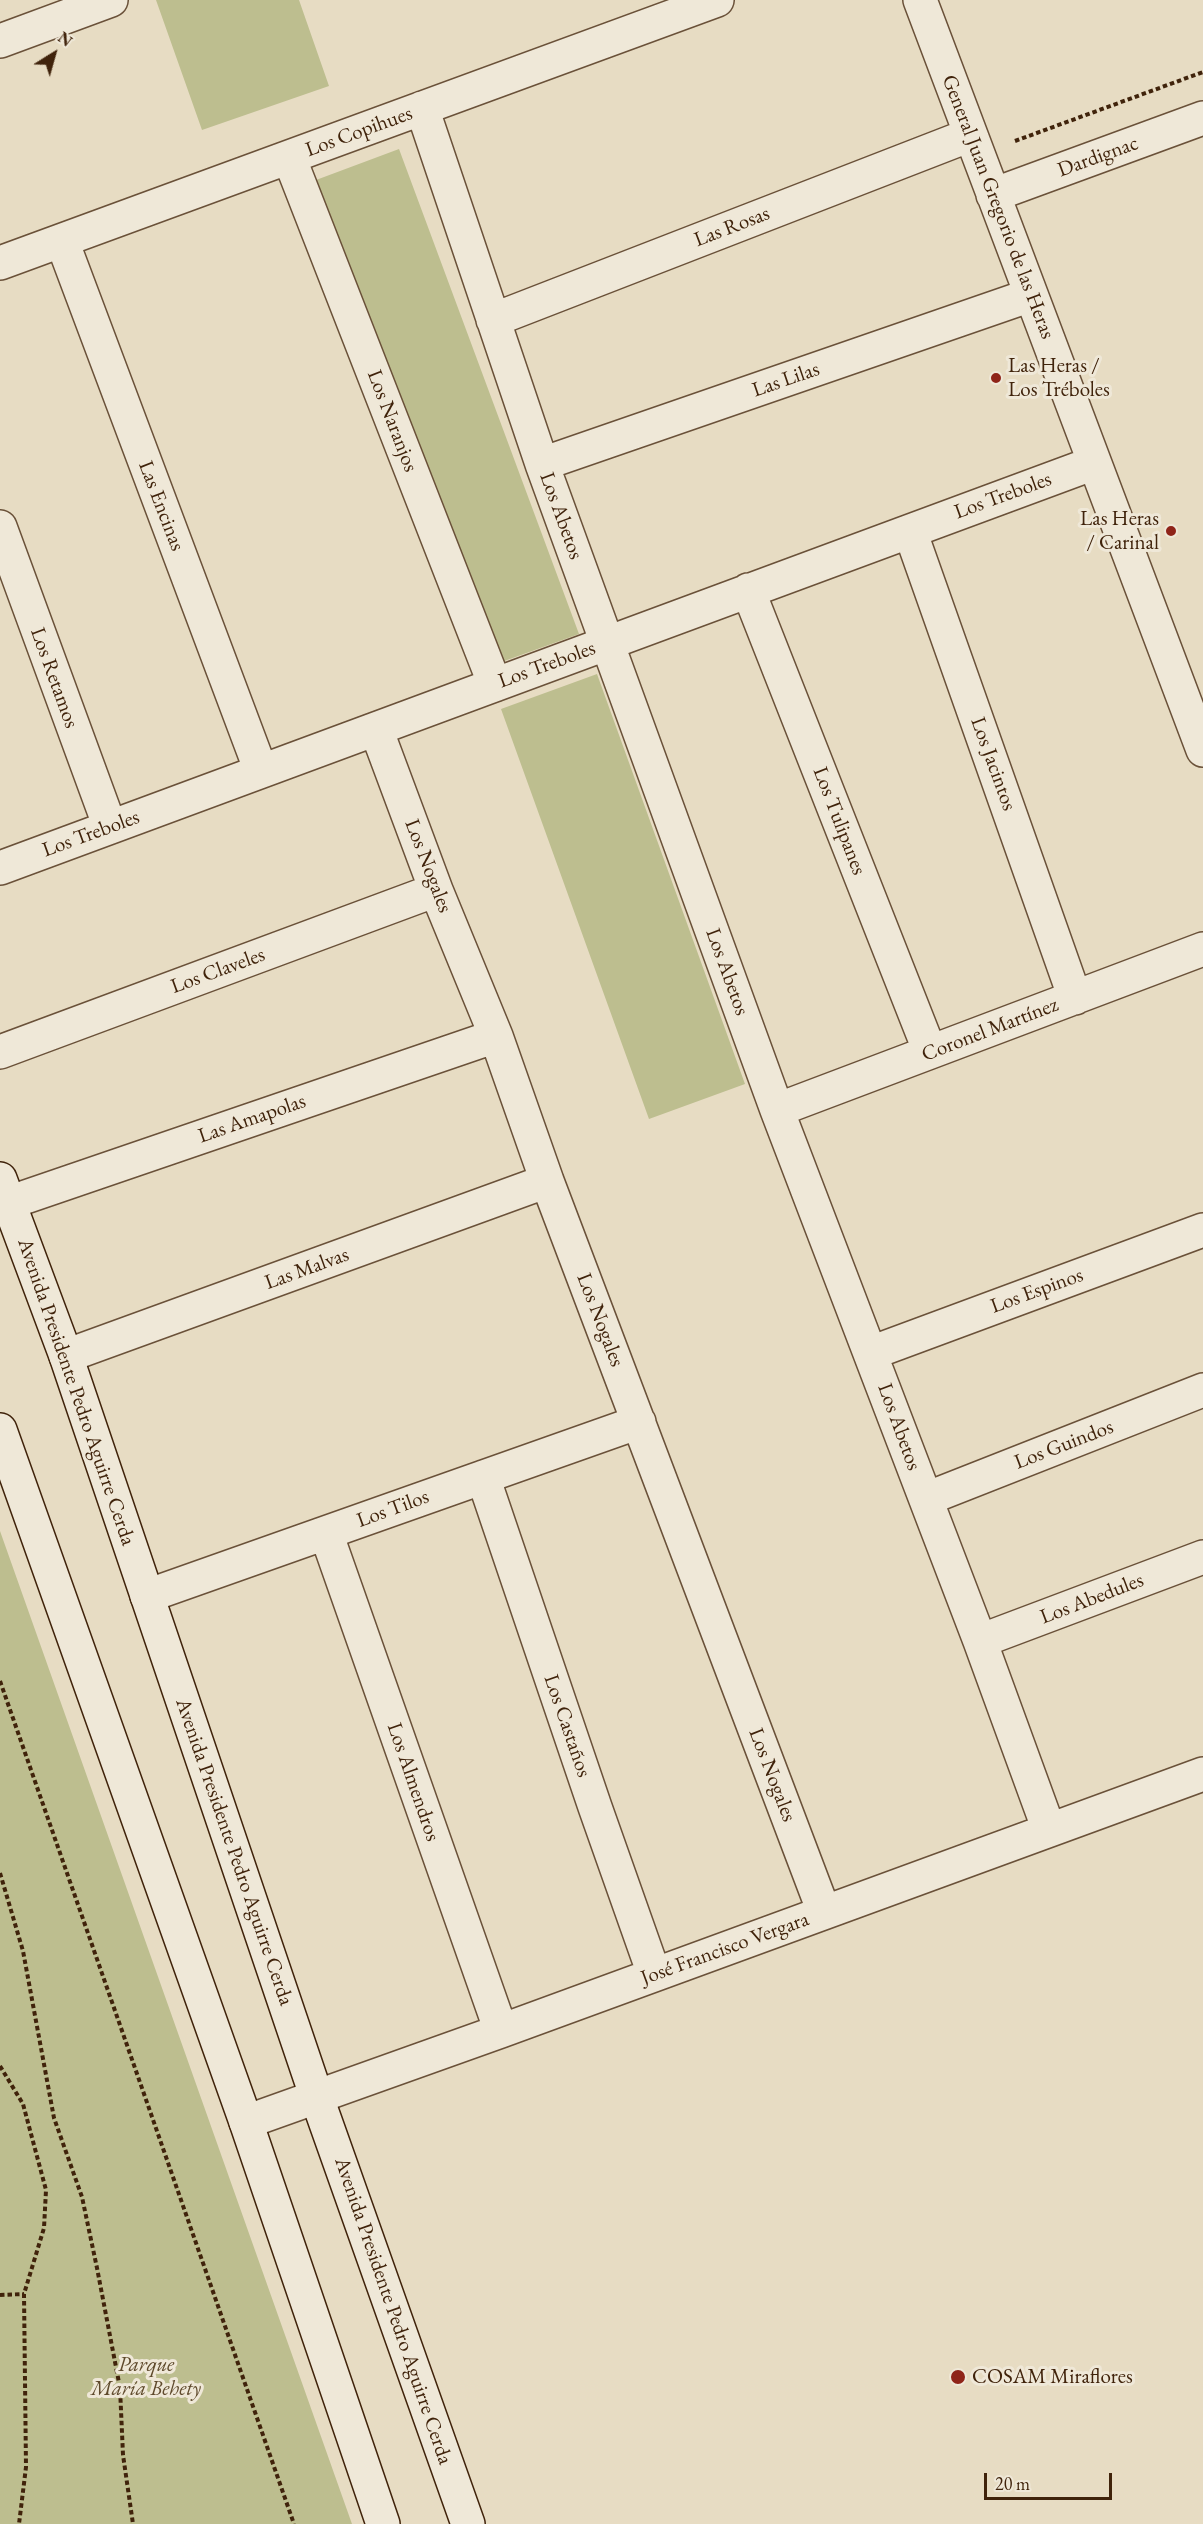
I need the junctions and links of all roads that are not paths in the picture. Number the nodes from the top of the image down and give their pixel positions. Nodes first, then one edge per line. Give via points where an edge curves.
1 (111, 0) edge
2 (717, 0) edge
3 (920, 0) edge
4 (0, 41) edge
5 (422, 108) junction
6 (1203, 118) edge
7 (974, 145) junction
8 (289, 157) junction
9 (993, 195) junction
10 (62, 241) junction
11 (0, 263) edge
12 (1031, 295) junction
13 (493, 320) junction
14 (1094, 463) junction
15 (542, 464) junction
16 (0, 527) edge
17 (910, 531) junction
18 (748, 591) junction
19 (608, 643) junction
20 (495, 685) junction
21 (376, 729) junction
22 (1203, 750) edge
23 (261, 771) junction
24 (110, 827) junction
25 (0, 868) edge
26 (436, 890) junction
27 (1203, 950) edge
28 (1075, 998) junction
29 (496, 1036) junction
30 (0, 1052) edge
31 (930, 1052) junction
32 (777, 1110) junction
33 (547, 1181) junction
34 (4, 1191) edge
35 (1203, 1230) edge
36 (871, 1353) junction
37 (66, 1356) junction
38 (1203, 1390) edge
39 (639, 1422) junction
40 (0, 1430) edge
41 (483, 1477) junction
42 (926, 1499) junction
43 (327, 1533) junction
44 (1203, 1557) edge
45 (147, 1596) junction
46 (980, 1641) junction
47 (1203, 1774) edge
48 (1049, 1830) junction
49 (824, 1912) junction
50 (654, 1974) junction
51 (501, 2031) junction
52 (317, 2097) junction
53 (246, 2122) junction
54 (383, 2524) edge
55 (468, 2524) edge

1 - 4 street
2 - 5 street, Los Copihues
3 - 7 street, General Juan Gregorio de las Heras
5 - 8 street, Los Copihues
5 - 13 street, Los Abetos
6 - 9 street, Dardignac
7 - 9 street, General Juan Gregorio de las Heras
7 - 13 street, Las Rosas
8 - 10 street, Los Copihues
8 - 20 street, Los Naranjos
9 - 12 street, General Juan Gregorio de las Heras
10 - 11 street, Los Copihues
10 - 23 street, Las Encinas
12 - 14 street, General Juan Gregorio de las Heras
12 - 15 street, Las Lilas
13 - 15 street, Los Abetos
14 - 17 street, Los Treboles
14 - 22 street, General Juan Gregorio de las Heras
15 - 19 street, Los Abetos
16 - 24 street, Los Retamos
17 - 18 street, Los Treboles
17 - 28 street, Los Jacintos
18 - 19 street, Los Treboles
18 - 31 street, Los Tulipanes
19 - 20 street, Los Treboles
19 - 32 street, Los Abetos
20 - 21 street, Los Treboles
21 - 23 street, Los Treboles
21 - 26 street, Los Nogales
23 - 24 street, Los Treboles
24 - 25 street, Los Treboles
26 - 29 street, Los Nogales
26 - 30 street, Los Claveles
27 - 28 street, Coronel Martínez
28 - 31 street, Coronel Martínez
29 - 33 street, Los Nogales
29 - 34 street, Las Amapolas
31 - 32 street, Coronel Martínez
32 - 36 street, Los Abetos
33 - 37 street, Las Malvas
33 - 39 street, Los Nogales
34 - 37 street, Avenida Presidente Pedro Aguirre Cerda
35 - 36 street, Los Espinos
36 - 42 street, Los Abetos
37 - 45 street, Avenida Presidente Pedro Aguirre Cerda
38 - 42 street, Los Guindos
39 - 41 street, Los Tilos
39 - 49 street, Los Nogales
40 - 53 street
41 - 43 street, Los Tilos
41 - 50 street, Los Castaños
42 - 46 street, Los Abetos
43 - 45 street, Los Tilos
43 - 51 street, Los Almendros
44 - 46 street, Los Abedules
45 - 52 street, Avenida Presidente Pedro Aguirre Cerda
46 - 48 street, Los Abetos
47 - 48 street, José Francisco Vergara
48 - 49 street, José Francisco Vergara
49 - 50 street, José Francisco Vergara
50 - 51 street, José Francisco Vergara
51 - 52 street, José Francisco Vergara
52 - 53 street, José Francisco Vergara
52 - 55 street, Avenida Presidente Pedro Aguirre Cerda
53 - 54 street

